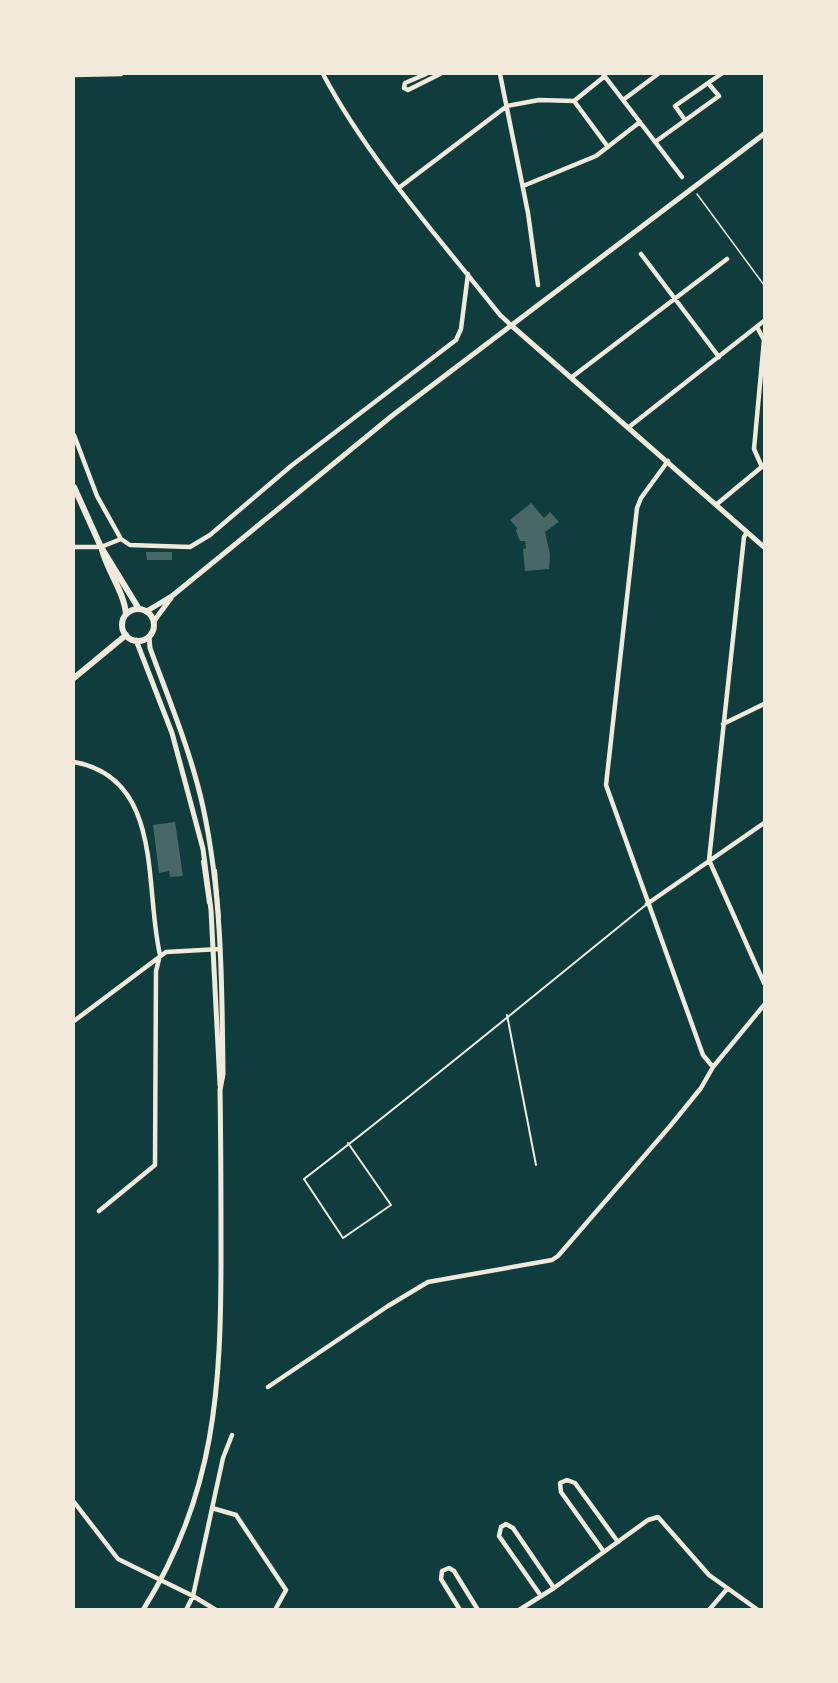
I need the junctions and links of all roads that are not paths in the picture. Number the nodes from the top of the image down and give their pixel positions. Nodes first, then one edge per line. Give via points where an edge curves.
1 (121, 74) edge
2 (323, 74) edge
3 (426, 74) edge
4 (440, 74) edge
5 (500, 74) edge
6 (658, 74) edge
7 (721, 74) edge
8 (74, 75) edge
9 (604, 75) edge
10 (708, 83) junction
11 (623, 100) junction
12 (574, 101) junction
13 (507, 106) junction
14 (685, 120) junction
15 (640, 122) junction
16 (765, 135) edge
17 (655, 142) junction
18 (608, 147) junction
19 (682, 177) dead end
20 (523, 186) junction
21 (400, 187) junction
22 (641, 254) dead end
23 (727, 259) road end
24 (468, 274) junction
25 (538, 285) dead end
26 (676, 299) junction
27 (765, 321) edge
28 (512, 326) junction
29 (757, 327) junction
30 (718, 357) junction
31 (572, 377) junction
32 (629, 427) junction
33 (74, 435) edge
34 (668, 461) junction
35 (764, 466) edge
36 (74, 487) edge
37 (717, 504) junction
38 (747, 532) junction
39 (121, 539) junction
40 (74, 547) edge
41 (101, 547) junction
42 (765, 547) edge
43 (172, 596) junction
44 (139, 609) junction
45 (147, 611) junction
46 (126, 614) junction
47 (154, 621) junction
48 (126, 635) junction
49 (149, 636) junction
50 (136, 640) junction
51 (74, 678) edge
52 (765, 704) edge
53 (723, 724) junction
54 (74, 762) edge
55 (765, 823) edge
56 (709, 860) junction
57 (647, 904) junction
58 (220, 949) junction
59 (213, 950) junction
60 (160, 955) junction
61 (765, 983) edge
62 (765, 1005) edge
63 (507, 1015) junction
64 (74, 1021) edge
65 (713, 1067) junction
66 (220, 1090) junction
67 (348, 1143) junction
68 (536, 1165) dead end
69 (99, 1211) dead end
70 (267, 1386) dead end
71 (232, 1435) dead end
72 (74, 1502) edge
73 (212, 1508) junction
74 (618, 1542) junction
75 (604, 1552) junction
76 (160, 1581) junction
77 (554, 1588) junction
78 (727, 1589) junction
79 (193, 1596) junction
80 (541, 1596) junction
81 (143, 1610) edge
82 (186, 1610) edge
83 (216, 1610) edge
84 (275, 1610) edge
85 (460, 1610) edge
86 (478, 1610) edge
87 (519, 1610) edge
88 (709, 1610) edge
89 (758, 1610) edge

1 - 8 street
2 - 21 street via 350,121
3 - 4 street via 405,83 404,88 408,90
5 - 13 street
6 - 11 street
7 - 10 street
9 - 11 street
9 - 12 street
10 - 14 street via 675,106
10 - 14 street via 719,96
11 - 15 street
12 - 13 street via 539,100
12 - 18 street
13 - 20 street
13 - 21 street
14 - 17 street
15 - 17 street
15 - 18 street
16 - 28 street
17 - 19 street
18 - 20 street via 596,156
20 - 25 street
21 - 24 street
22 - 26 street
23 - 26 street
24 - 28 street
24 - 39 street via 456,340 291,466 201,542 190,547 149,546 130,545
26 - 30 street
26 - 31 street
27 - 29 street
28 - 31 street
28 - 43 street via 361,441
29 - 30 street
29 - 35 street via 764,340 754,449
30 - 32 street
31 - 32 street
32 - 34 street
33 - 39 street via 98,496
34 - 37 street
34 - 57 street via 640,498 637,508 606,785
35 - 37 street
36 - 41 main road
37 - 38 street
38 - 42 street
38 - 53 street
39 - 41 street
40 - 41 street
41 - 44 main road
41 - 46 main road
43 - 45 street
43 - 47 street
44 - 45 main road
44 - 46 main road
45 - 47 main road
46 - 48 main road via 122,626
47 - 49 main road
48 - 50 main road
48 - 51 main road
49 - 50 main road
49 - 58 street via 196,780 213,862
50 - 59 street via 172,733 203,849
52 - 53 street
53 - 56 street
54 - 60 street via 98,768 113,777 136,809 143,833
55 - 56 street
56 - 57 street
56 - 61 street
57 - 63 lane
57 - 65 street via 703,1055
58 - 59 street
58 - 66 street
59 - 60 street via 172,950
59 - 66 street
60 - 64 street
60 - 69 street via 156,971 155,1165
62 - 65 street
63 - 67 lane
63 - 68 lane
65 - 70 street via 671,1125 558,1256 428,1282
66 - 76 street via 221,1333 217,1394 206,1459 192,1507
67 - 67 lane via 390,1205 343,1238 304,1179
71 - 73 street
72 - 76 street via 118,1559
73 - 79 street
73 - 84 street via 236,1515 286,1590
74 - 75 street
74 - 75 street via 575,1483 560,1483 561,1492
74 - 78 street via 658,1517 692,1558
75 - 77 street
76 - 79 street
76 - 81 street
77 - 80 street
77 - 80 street via 513,1528 506,1524 501,1527 499,1536
78 - 88 street
78 - 89 street
79 - 82 street
79 - 83 street
80 - 87 street
85 - 86 street via 441,1579 442,1571 449,1568

